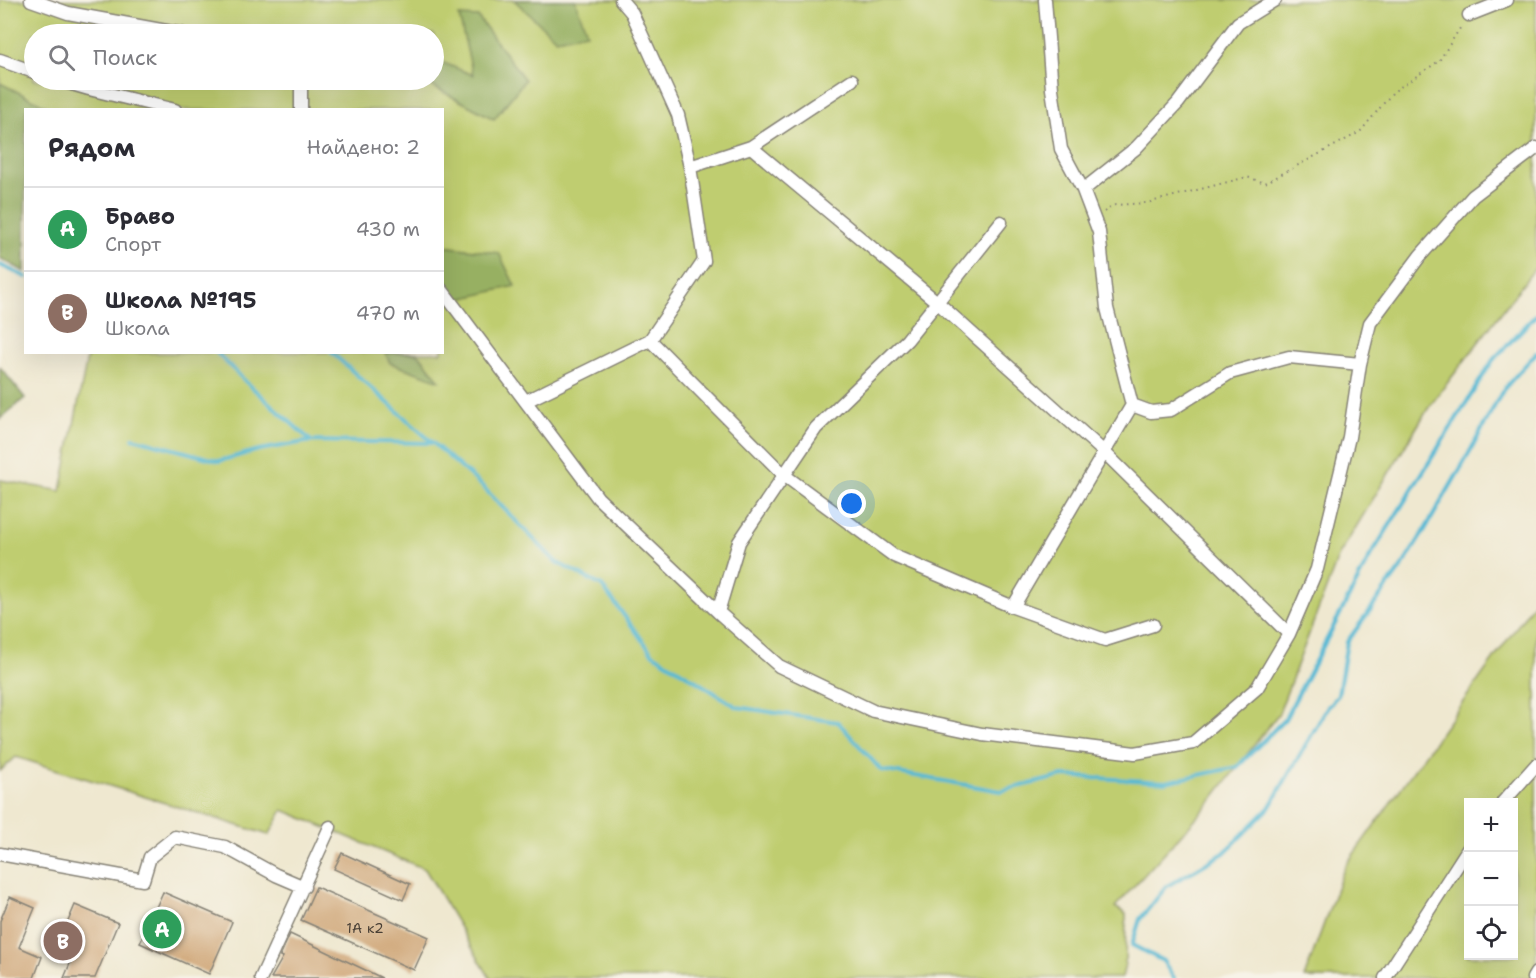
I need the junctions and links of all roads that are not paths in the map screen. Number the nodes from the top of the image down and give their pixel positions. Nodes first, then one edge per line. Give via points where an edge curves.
1 (31, 0) edge
2 (621, 0) edge
3 (1046, 0) edge
4 (1275, 0) edge
5 (1507, 0) edge
6 (1469, 15) road end
7 (131, 24) edge
8 (0, 60) edge
9 (24, 68) edge
10 (852, 80) dead end
11 (93, 90) edge
12 (301, 90) edge
13 (167, 108) edge
14 (302, 108) edge
15 (751, 147) junction
16 (1536, 148) edge
17 (690, 167) junction
18 (1083, 190) junction
19 (1001, 222) dead end
20 (444, 293) edge
21 (937, 302) junction
22 (650, 340) junction
23 (1360, 364) junction
24 (526, 401) junction
25 (1132, 405) junction
26 (1104, 452) junction
27 (784, 475) junction
28 (1012, 607) junction
29 (718, 612) junction
30 (1153, 625) dead end
31 (1289, 634) junction
32 (1536, 765) edge
33 (1507, 798) edge
34 (330, 827) dead end
35 (1466, 852) edge
36 (0, 854) edge
37 (304, 887) junction
38 (1536, 973) edge
39 (261, 978) edge
40 (1385, 978) edge
41 (1533, 978) edge

1 - 7 lane via 68,12
2 - 17 lane via 632,13 678,116
3 - 18 lane via 1061,149
4 - 18 lane via 1238,23 1178,103 1136,148
5 - 6 lane
8 - 9 lane
10 - 15 lane
11 - 13 lane
12 - 14 lane
15 - 17 lane
15 - 21 lane
16 - 23 lane via 1473,196 1420,256 1370,323
17 - 22 lane via 704,261
18 - 25 lane via 1099,232 1107,308
19 - 21 lane
20 - 24 lane
21 - 26 lane
21 - 27 lane via 907,340 816,428
22 - 24 lane
22 - 27 lane
23 - 25 lane via 1289,357 1230,373 1171,410 1151,412
23 - 31 lane via 1349,437 1317,569
24 - 29 lane via 598,498
25 - 26 lane
26 - 28 lane
26 - 31 lane
27 - 28 lane via 894,556
27 - 29 lane via 739,542
28 - 30 lane via 1105,640
29 - 31 lane via 779,666 873,711 982,734 1135,753 1193,743 1257,688
32 - 33 lane
34 - 37 lane
35 - 40 lane
36 - 37 lane via 143,880 150,856 175,837 225,847
37 - 39 lane
38 - 41 lane

